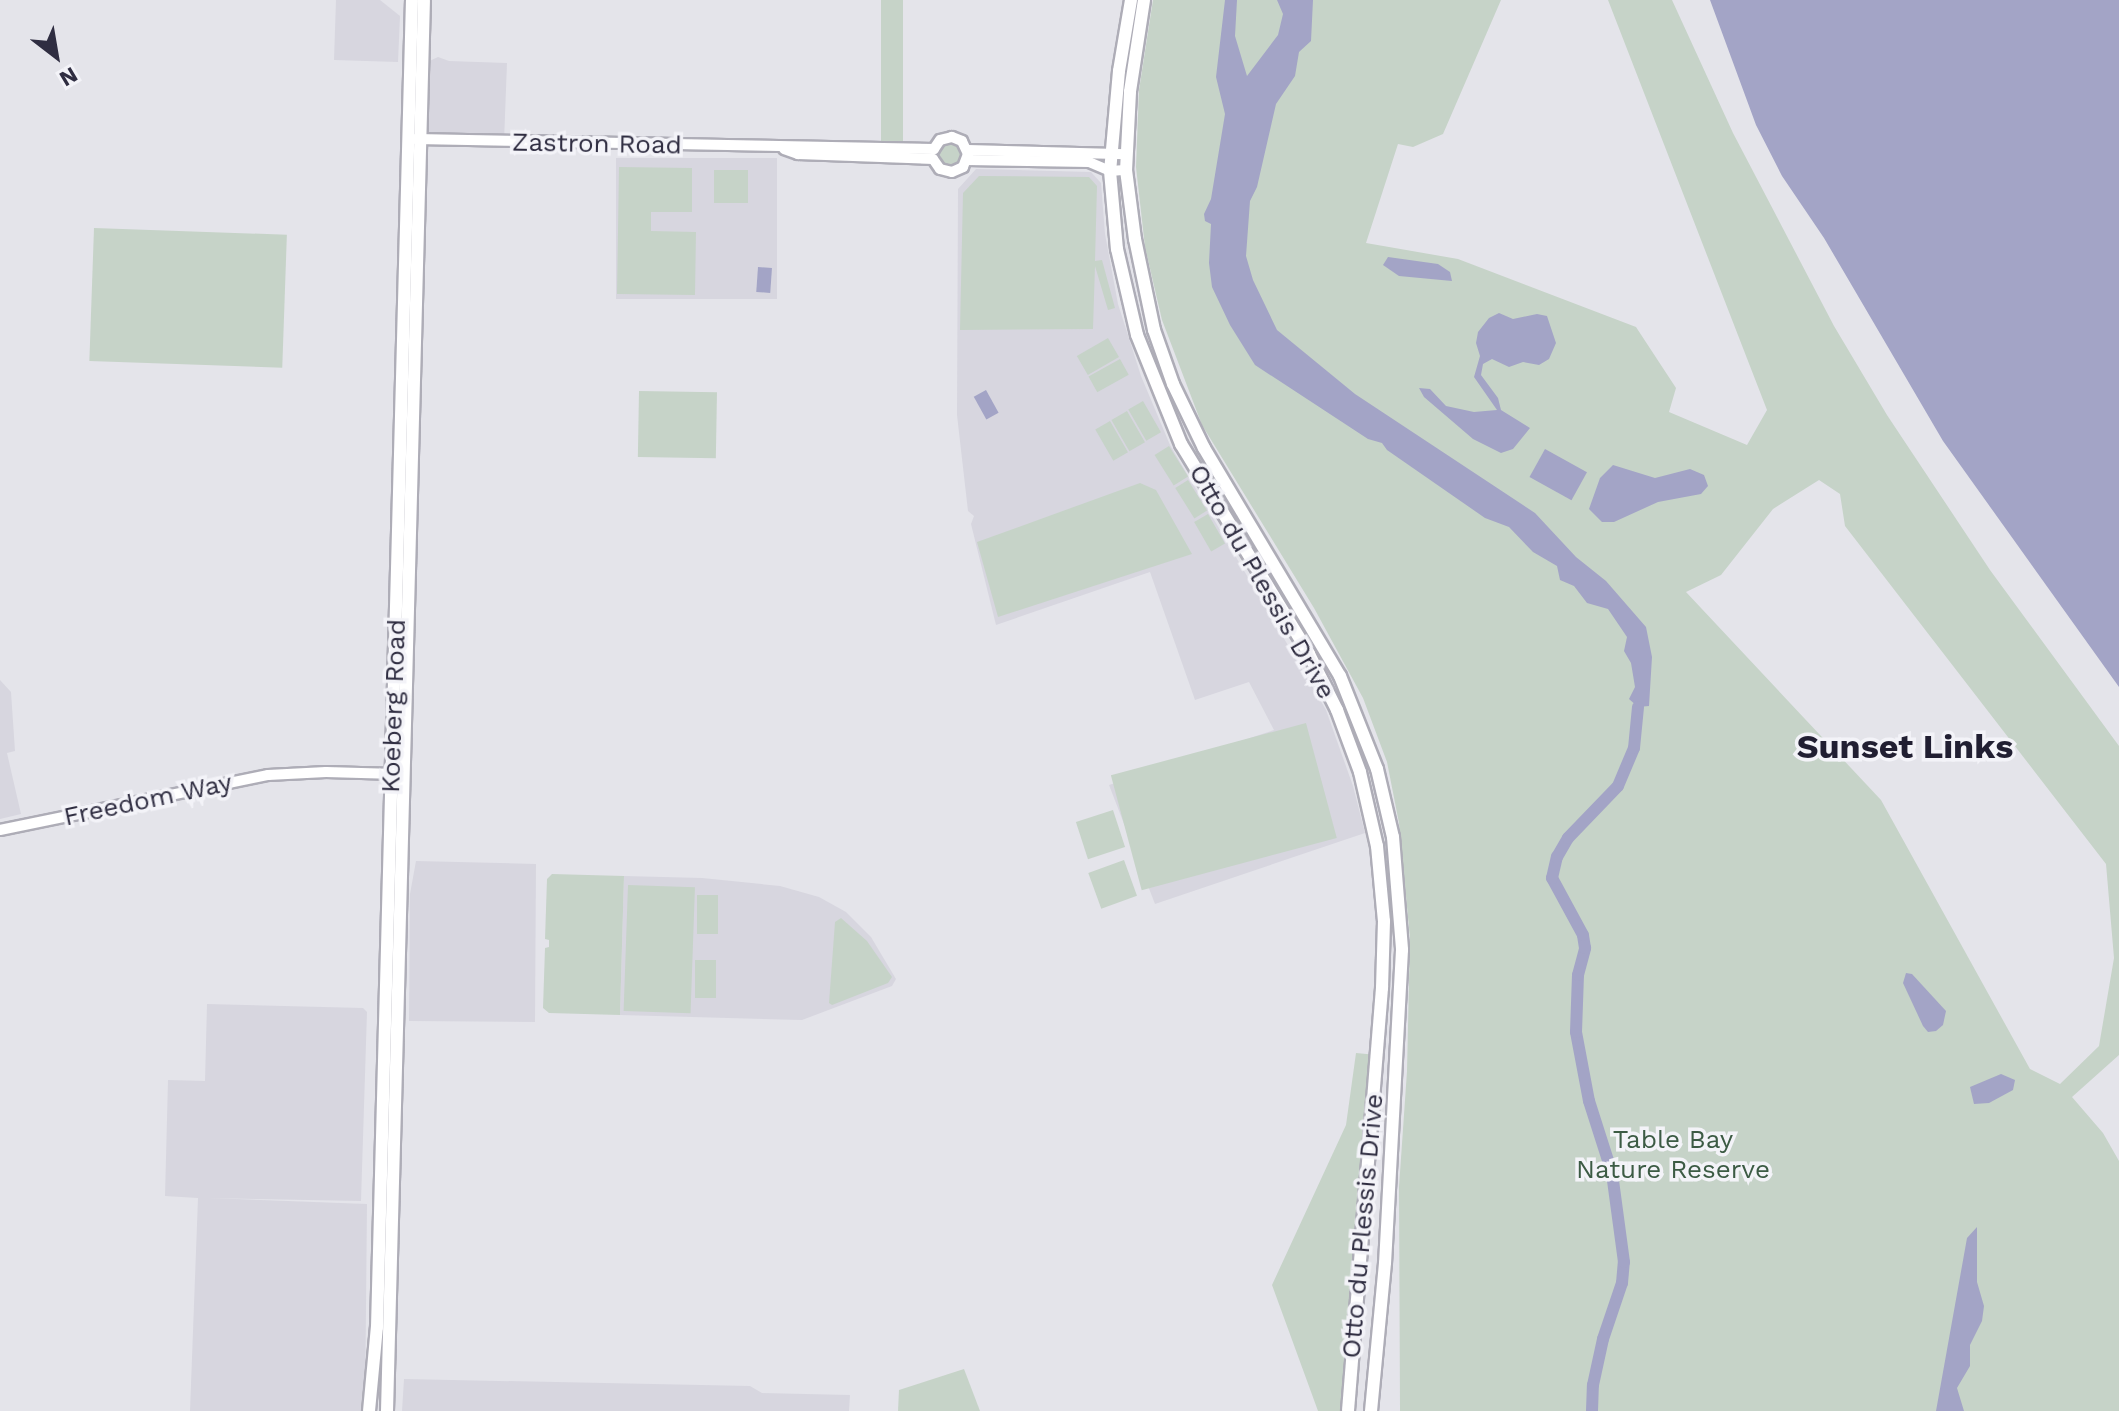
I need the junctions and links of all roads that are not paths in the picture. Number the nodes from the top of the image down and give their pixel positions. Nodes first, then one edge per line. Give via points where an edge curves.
1 (412, 0) edge
2 (424, 0) edge
3 (1131, 0) edge
4 (1144, 0) edge
5 (415, 139) junction
6 (934, 154) junction
7 (1111, 154) junction
8 (1126, 154) junction
9 (967, 155) junction
10 (1054, 157) junction
11 (1126, 170) junction
12 (1110, 171) junction
13 (398, 777) junction
14 (0, 830) edge
15 (369, 1411) edge
16 (387, 1411) edge
17 (1348, 1411) edge
18 (1371, 1411) edge

1 - 5 main road, Koeberg Road
2 - 5 main road, Koeberg Road
3 - 7 main road, Otto du Plessis Drive
4 - 8 main road, Otto du Plessis Drive
5 - 6 street, Zastron Road via 784,149 822,145
5 - 13 main road, Koeberg Road
6 - 9 street via 940,169 949,172 961,168
6 - 9 street via 940,140 952,137 962,141
7 - 8 street
7 - 10 street
7 - 12 main road, Otto du Plessis Drive
8 - 11 main road, Otto du Plessis Drive
9 - 10 street
10 - 12 street
11 - 12 street
11 - 18 main road, Otto du Plessis Drive via 1145,293 1173,384 1204,448 1340,676 1388,809 1398,866 1402,950 1385,1263
12 - 17 main road, Otto du Plessis Drive via 1122,276 1159,397 1194,467 1325,685 1352,749 1374,831 1383,895 1384,965
13 - 14 street, Freedom Way via 268,775
13 - 15 main road, Koeberg Road via 377,1327
13 - 16 main road, Koeberg Road

